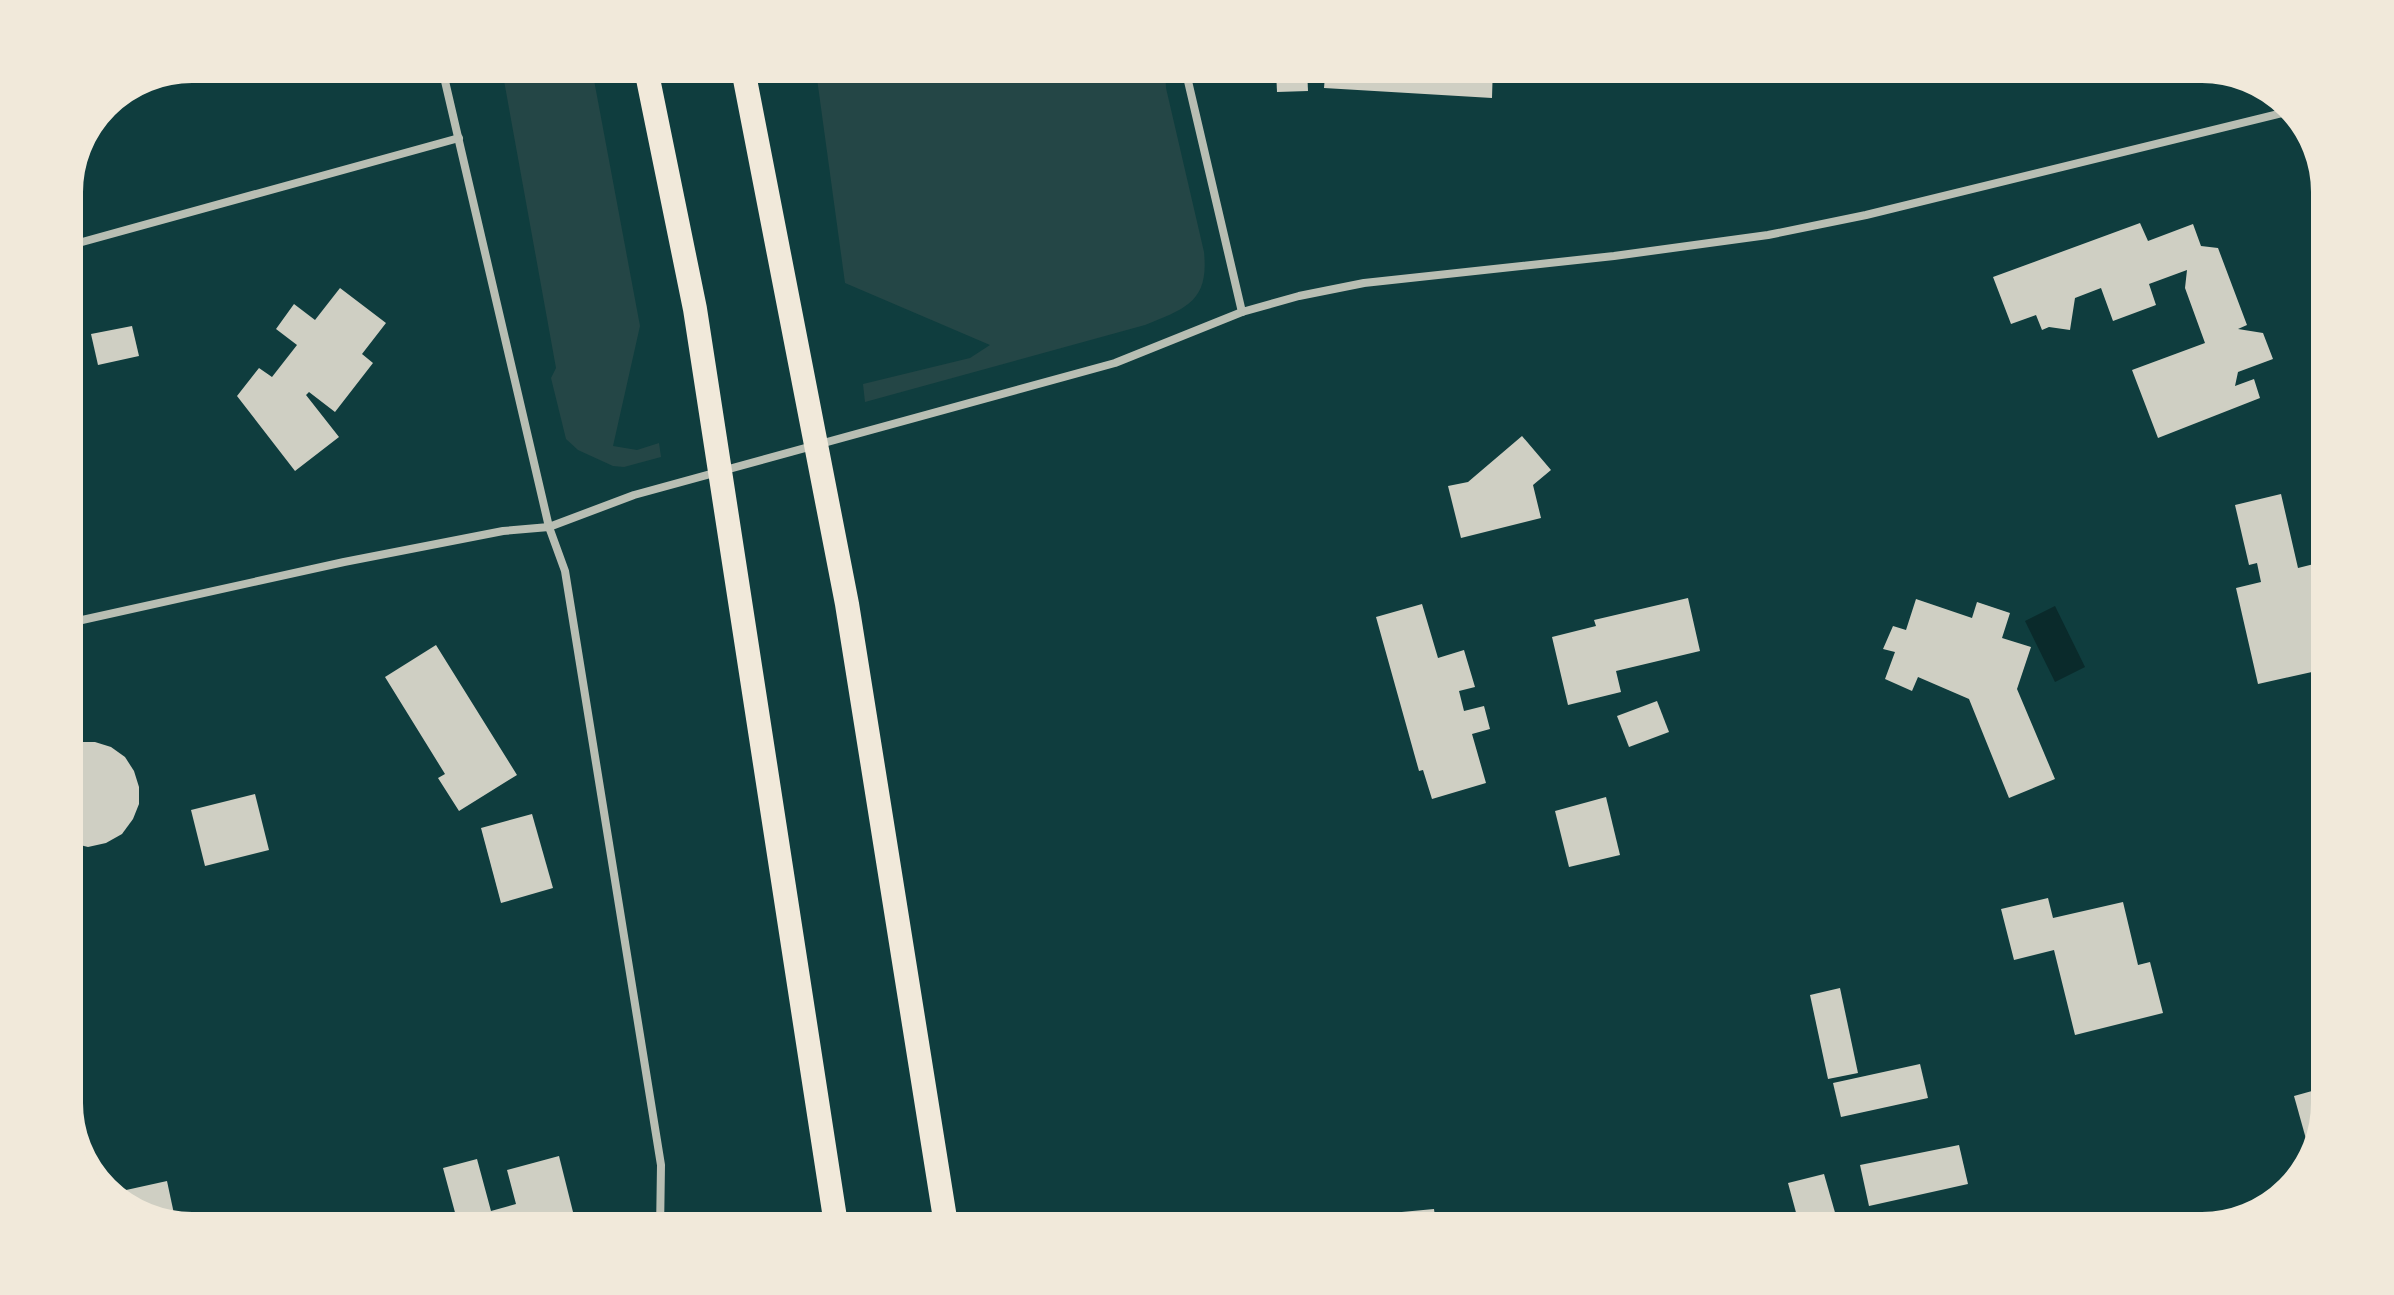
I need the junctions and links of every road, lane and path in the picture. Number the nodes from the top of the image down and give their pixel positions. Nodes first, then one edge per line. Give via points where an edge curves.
1 (444, 78) edge
2 (648, 78) edge
3 (745, 78) edge
4 (1187, 78) edge
5 (2284, 113) edge
6 (459, 138) junction
7 (78, 243) edge
8 (1242, 312) junction
9 (549, 527) junction
10 (78, 621) edge
11 (660, 1217) edge
12 (835, 1217) edge
13 (945, 1217) edge

1 - 6 street
2 - 12 highway via 695,309
3 - 13 highway via 847,604
4 - 8 street
5 - 8 street via 1768,235 1364,283
6 - 7 street
6 - 9 street
8 - 9 street via 1115,363 634,495
9 - 10 street via 344,562
9 - 11 street via 565,571 656,1130

